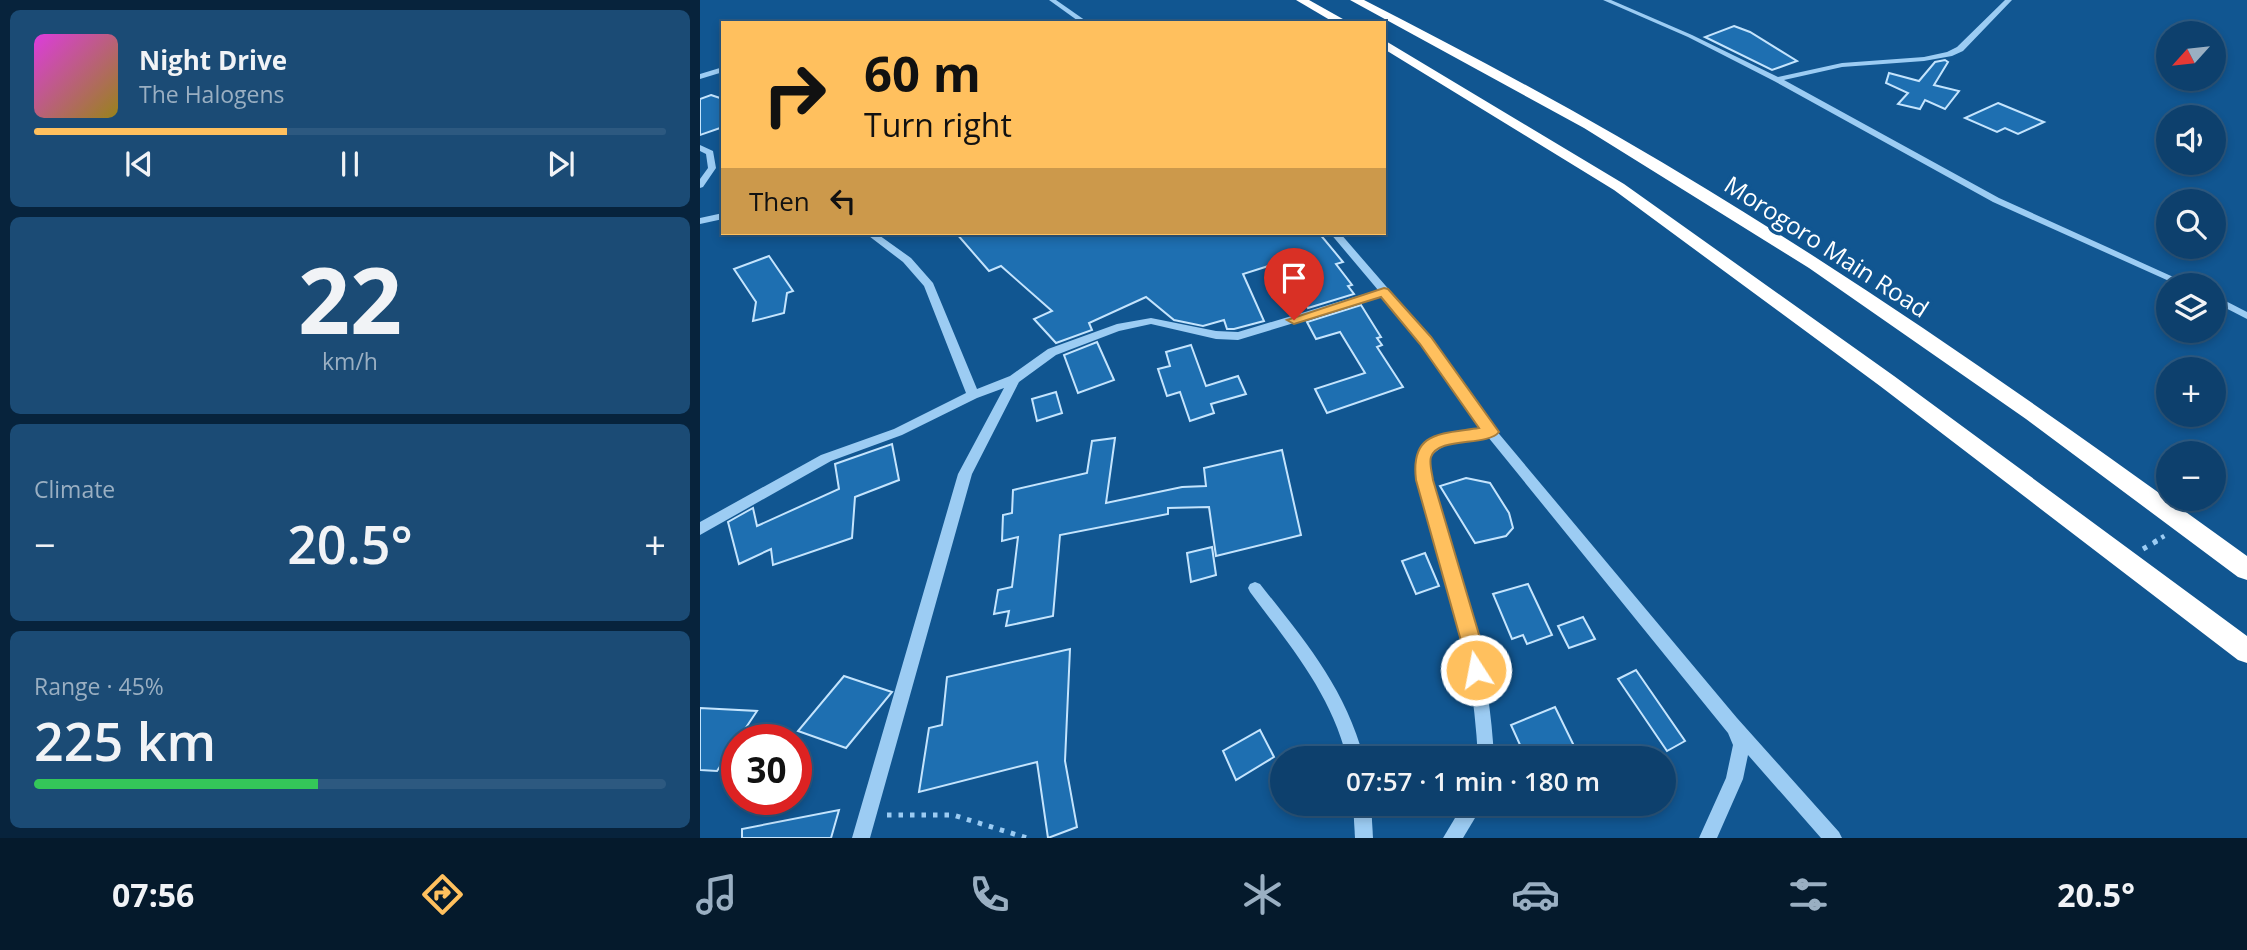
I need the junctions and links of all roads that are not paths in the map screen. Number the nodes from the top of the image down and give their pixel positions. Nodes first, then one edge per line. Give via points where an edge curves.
1 (1052, 0) edge
2 (1301, 0) edge
3 (1356, 0) edge
4 (1606, 0) edge
5 (2009, 0) edge
6 (1083, 21) edge
7 (1340, 21) edge
8 (1386, 45) edge
9 (721, 70) edge
10 (700, 78) edge
11 (1777, 79) junction
12 (700, 148) edge
13 (700, 185) edge
14 (721, 216) edge
15 (700, 221) edge
16 (873, 235) edge
17 (1337, 235) edge
18 (2159, 273) edge
19 (1384, 292) junction
20 (2226, 305) edge
21 (2247, 316) edge
22 (1014, 379) junction
23 (973, 395) junction
24 (1491, 432) junction
25 (700, 529) edge
26 (2247, 570) edge
27 (1255, 588) dead end
28 (2219, 628) junction
29 (2247, 651) edge
30 (2247, 661) edge
31 (1731, 724) junction
32 (1354, 746) edge
33 (1485, 746) edge
34 (1363, 816) edge
35 (1466, 816) edge
36 (861, 838) edge
37 (1364, 838) edge
38 (1452, 838) edge
39 (1708, 838) edge
40 (1833, 838) edge

1 - 6 street
2 - 7 highway
3 - 26 highway, Morogoro Main Road via 1630,148 1826,271
4 - 11 street
5 - 11 street via 1949,54 1842,65
8 - 28 highway via 1619,187
9 - 10 street
11 - 18 street via 1996,200
12 - 13 street via 710,153 712,168
14 - 15 street
16 - 23 street via 907,260 929,285
17 - 19 street
19 - 22 street via 1238,336 1141,322 1052,352
19 - 24 street via 1426,340
20 - 21 street
22 - 23 street
22 - 36 street via 965,474
23 - 25 street via 898,432 799,471
24 - 31 street
24 - 33 street via 1444,439 1429,446 1422,458 1473,648
27 - 32 street via 1328,684
28 - 29 highway
28 - 30 highway
31 - 39 street via 1742,744 1734,779
31 - 40 street
34 - 37 street
35 - 38 street

